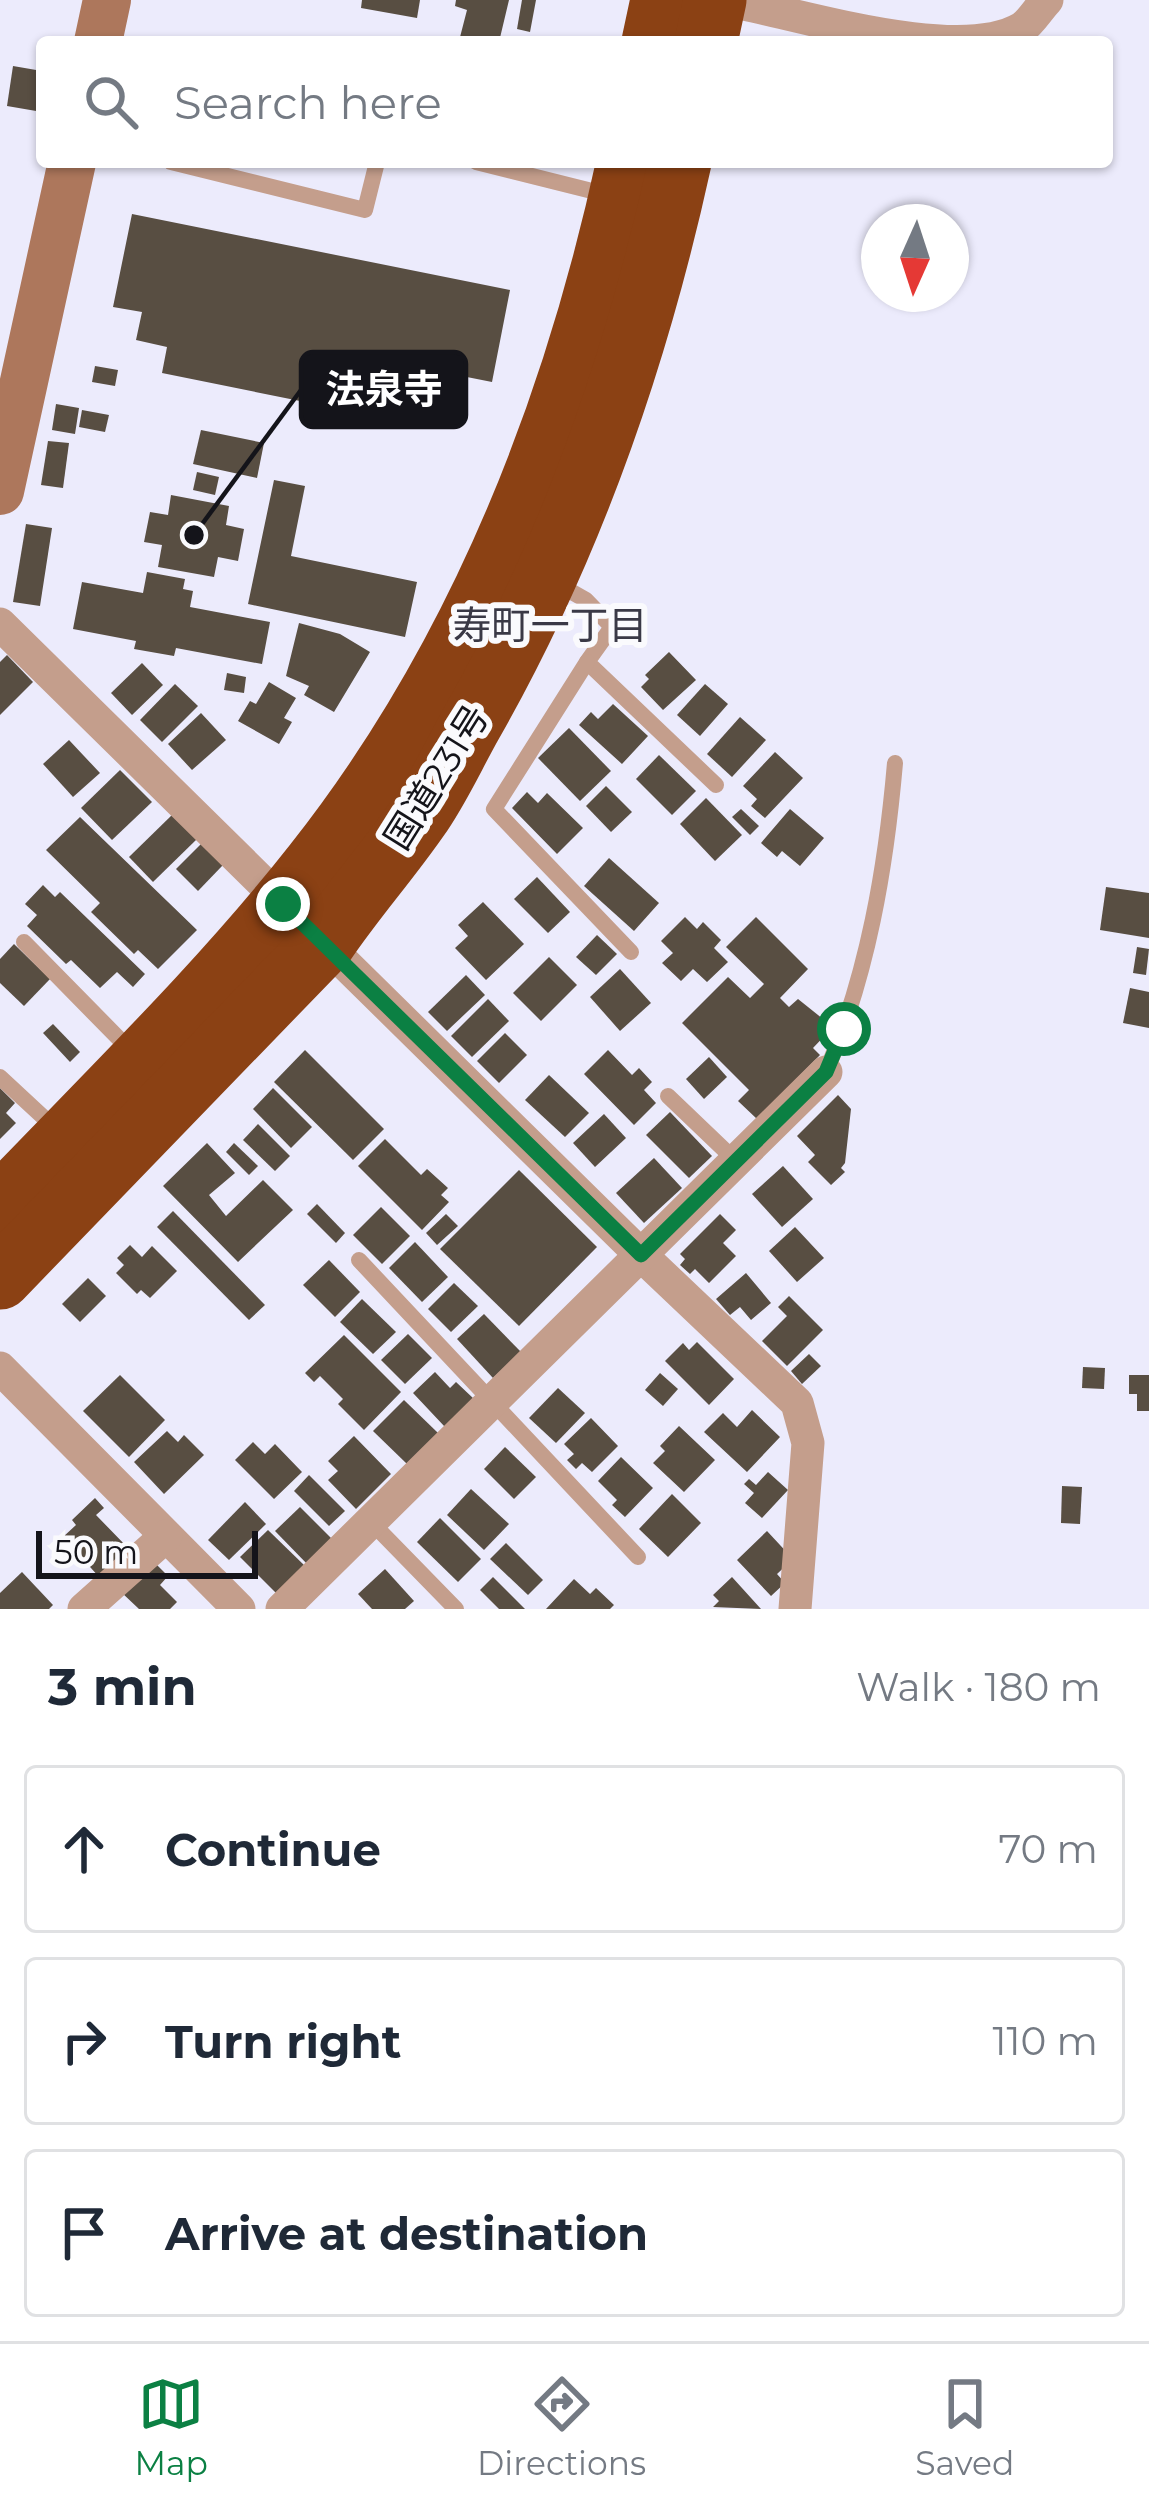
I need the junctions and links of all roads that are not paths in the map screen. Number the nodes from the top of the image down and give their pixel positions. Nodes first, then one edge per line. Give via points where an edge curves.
1 (107, 0) edge
2 (662, 0) edge
3 (715, 0) edge
4 (724, 0) edge
5 (1047, 0) edge
6 (99, 36) edge
7 (654, 36) edge
8 (707, 36) edge
9 (899, 36) edge
10 (995, 36) edge
11 (71, 168) edge
12 (195, 168) edge
13 (376, 168) edge
14 (525, 168) edge
15 (679, 168) edge
16 (624, 180) edge
17 (0, 491) edge
18 (521, 571) junction
19 (0, 624) edge
20 (587, 662) junction
21 (896, 763) dead end
22 (716, 785) dead end
23 (303, 924) junction
24 (24, 942) dead end
25 (631, 952) dead end
26 (140, 1060) junction
27 (826, 1072) joint
28 (0, 1077) edge
29 (668, 1096) dead end
30 (65, 1138) junction
31 (736, 1162) junction
32 (0, 1205) edge
33 (641, 1255) junction
34 (358, 1260) dead end
35 (0, 1278) edge
36 (0, 1368) edge
37 (492, 1399) junction
38 (371, 1522) junction
39 (166, 1536) junction
40 (638, 1557) dead end
41 (84, 1609) edge
42 (239, 1609) edge
43 (282, 1609) edge
44 (456, 1609) edge
45 (795, 1609) edge

1 - 6 street
2 - 7 highway
3 - 8 highway
4 - 9 street
5 - 10 street via 1023,28
11 - 17 street
12 - 13 lane via 365,210
14 - 16 lane
15 - 18 highway, 国道231号 via 605,436
16 - 18 highway, 国道231号
18 - 20 lane via 586,600 612,627
18 - 23 highway, 国道231号 via 377,778
19 - 23 street
20 - 22 lane
20 - 25 lane via 494,809
21 - 27 lane via 886,857
23 - 26 highway, 国道231号
23 - 33 street
23 - 35 highway, 国道231号
24 - 26 lane
26 - 30 highway, 国道231号
27 - 31 street
28 - 30 lane
29 - 31 lane
30 - 32 highway, 国道231号
31 - 33 street
33 - 37 street
33 - 45 street via 797,1403 808,1443
34 - 37 lane
36 - 39 street
37 - 38 street
37 - 40 lane
38 - 43 street
38 - 44 lane
39 - 41 street
39 - 42 street

